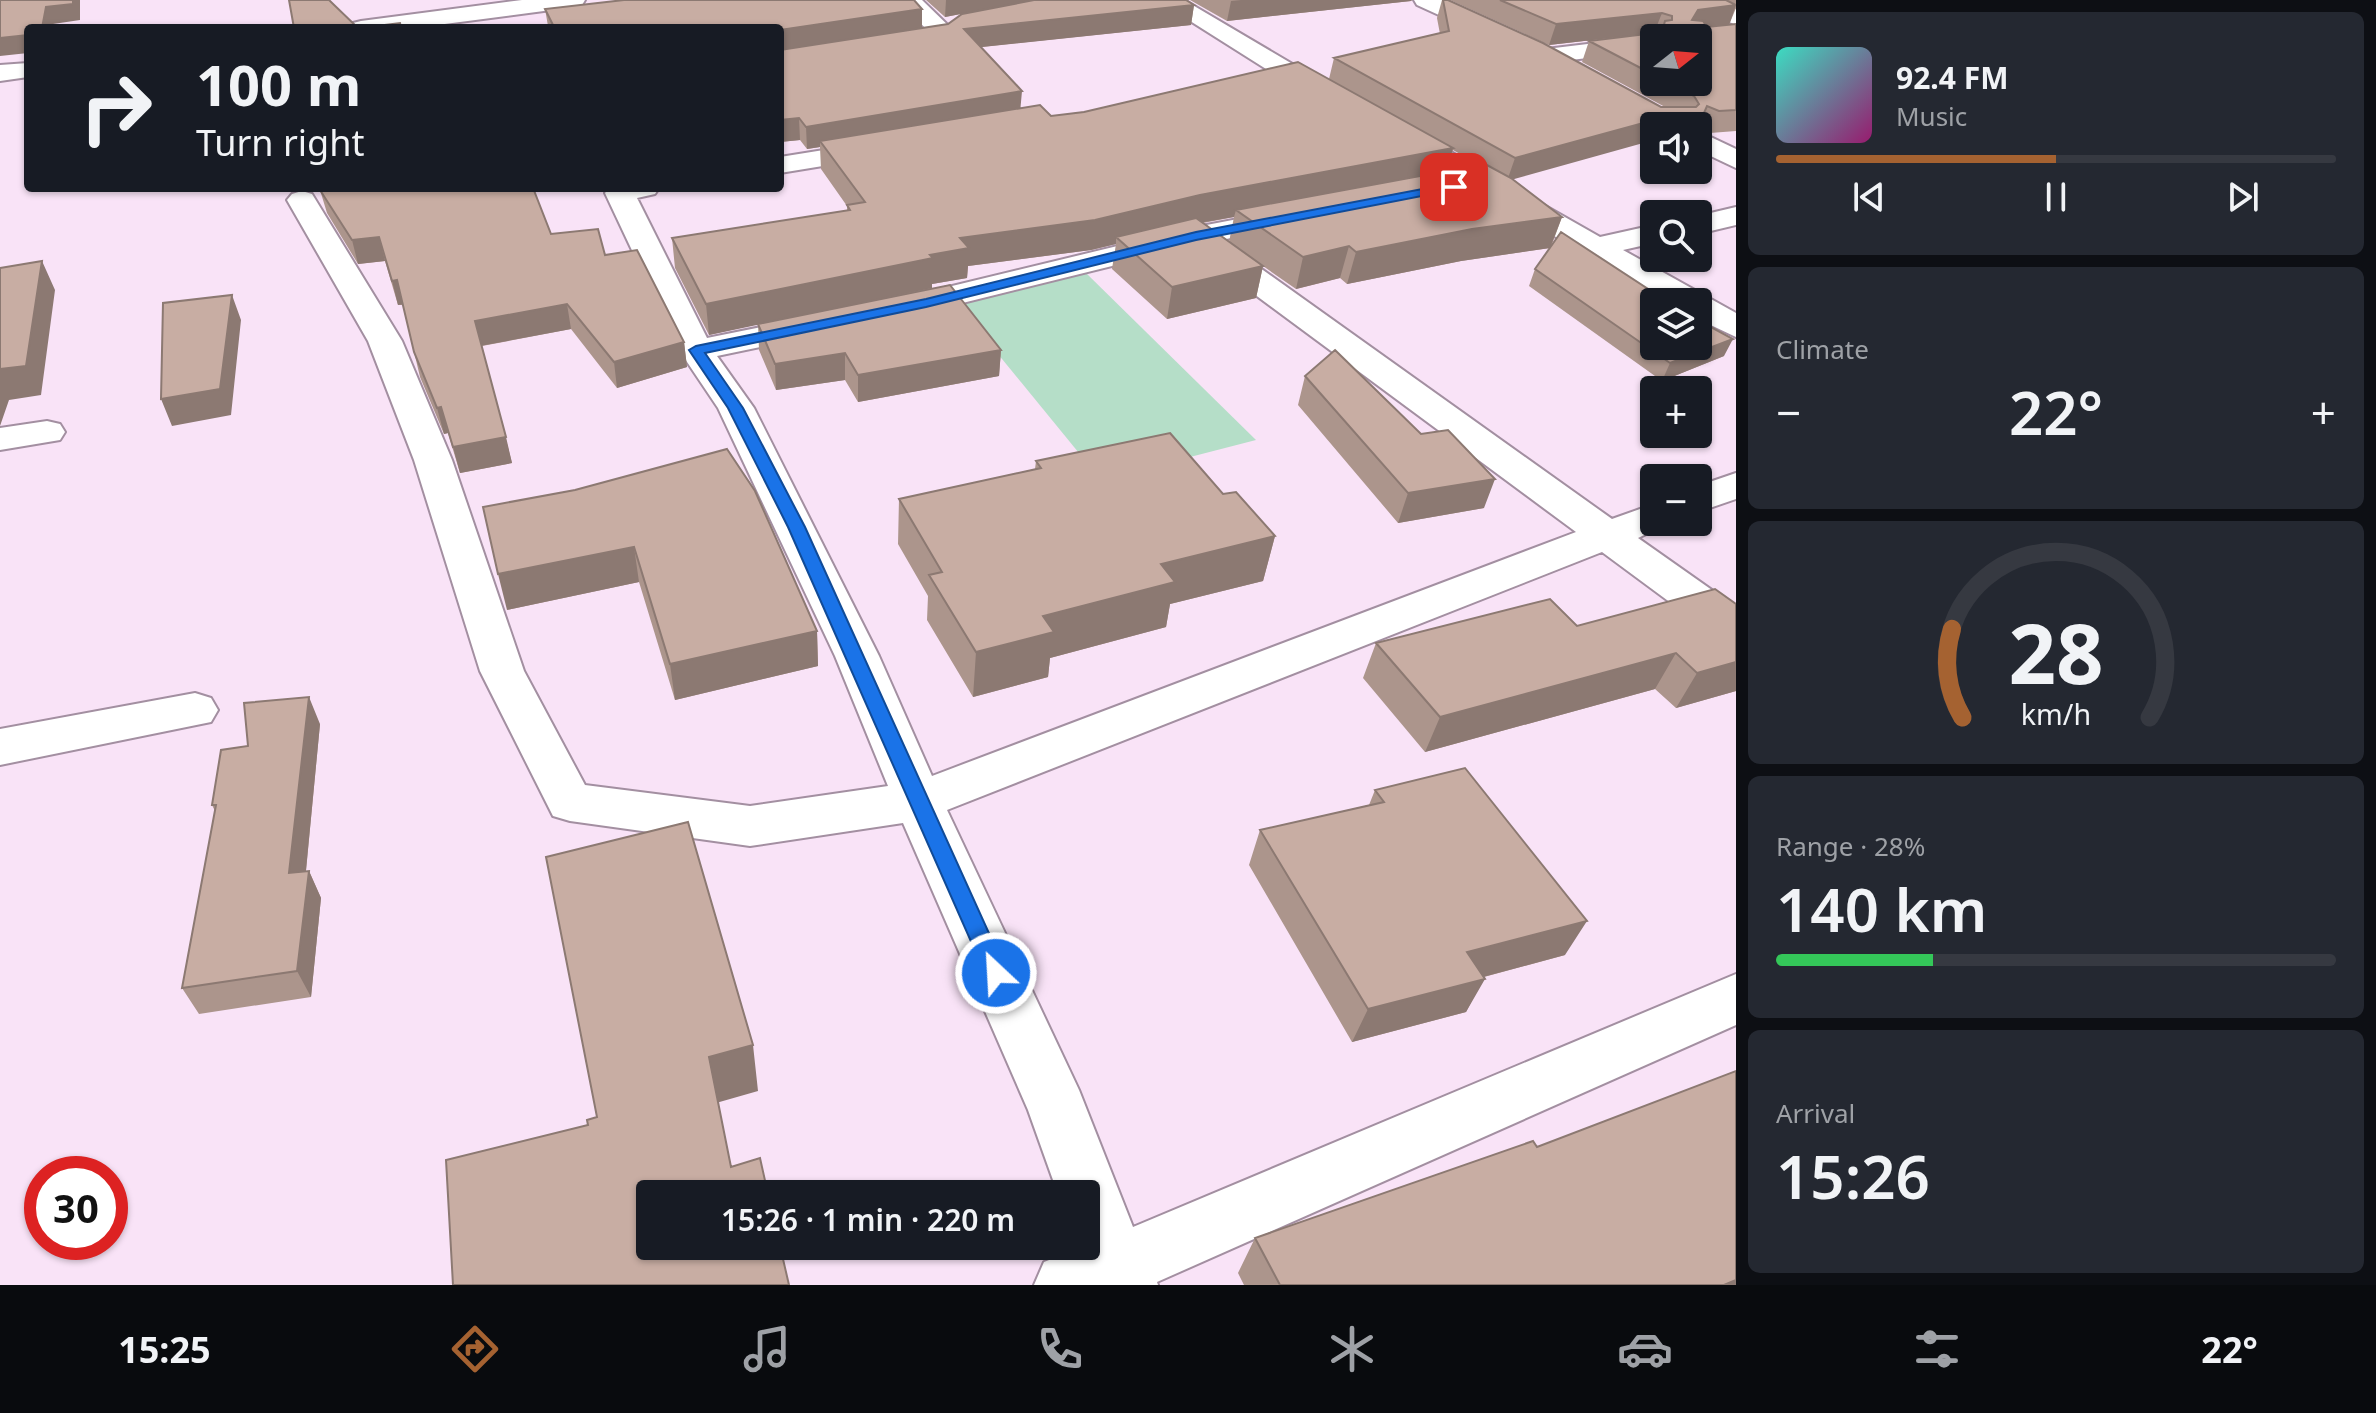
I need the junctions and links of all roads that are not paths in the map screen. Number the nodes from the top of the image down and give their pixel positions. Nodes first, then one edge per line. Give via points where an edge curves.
1 (574, 0) edge
2 (909, 0) edge
3 (1168, 0) edge
4 (1425, 0) edge
5 (1700, 0) edge
6 (509, 19) edge
7 (966, 22) edge
8 (353, 23) edge
9 (938, 28) junction
10 (1732, 29) edge
11 (1640, 45) edge
12 (1546, 56) junction
13 (784, 60) edge
14 (24, 70) edge
15 (0, 73) edge
16 (1585, 77) edge
17 (1235, 88) edge
18 (1379, 123) edge
19 (901, 145) edge
20 (1712, 147) edge
21 (1736, 160) edge
22 (784, 164) edge
23 (1482, 181) junction
24 (1437, 190) edge
25 (628, 192) edge
26 (302, 200) dead end
27 (1317, 213) edge
28 (1736, 216) edge
29 (1712, 222) edge
30 (1196, 236) junction
31 (1640, 237) edge
32 (1593, 248) junction
33 (1666, 288) edge
34 (1712, 314) edge
35 (1736, 327) edge
36 (696, 350) junction
37 (47, 432) dead end
38 (0, 439) edge
39 (1736, 485) edge
40 (1712, 494) edge
41 (1640, 522) edge
42 (1607, 535) junction
43 (1736, 629) edge
44 (195, 710) dead end
45 (0, 747) edge
46 (919, 801) junction
47 (1736, 999) edge
48 (1103, 1279) edge

1 - 6 street
2 - 9 street
3 - 17 street via 1308,83
4 - 12 street
5 - 10 street
6 - 8 street
7 - 9 street
9 - 13 street via 946,35
11 - 12 street
12 - 16 street
14 - 15 street
18 - 23 street
19 - 22 street
20 - 21 street
23 - 24 street
23 - 32 street
25 - 36 street
26 - 46 street via 385,341 433,460 502,671 570,802 750,826
27 - 30 street
28 - 29 street
30 - 36 street
30 - 42 street
31 - 32 street
32 - 33 street
34 - 35 street
36 - 46 street via 736,408 796,527
37 - 38 street
39 - 40 street
41 - 42 street
42 - 43 street
42 - 46 street
44 - 45 street
46 - 48 street via 1058,1110
47 - 48 street

